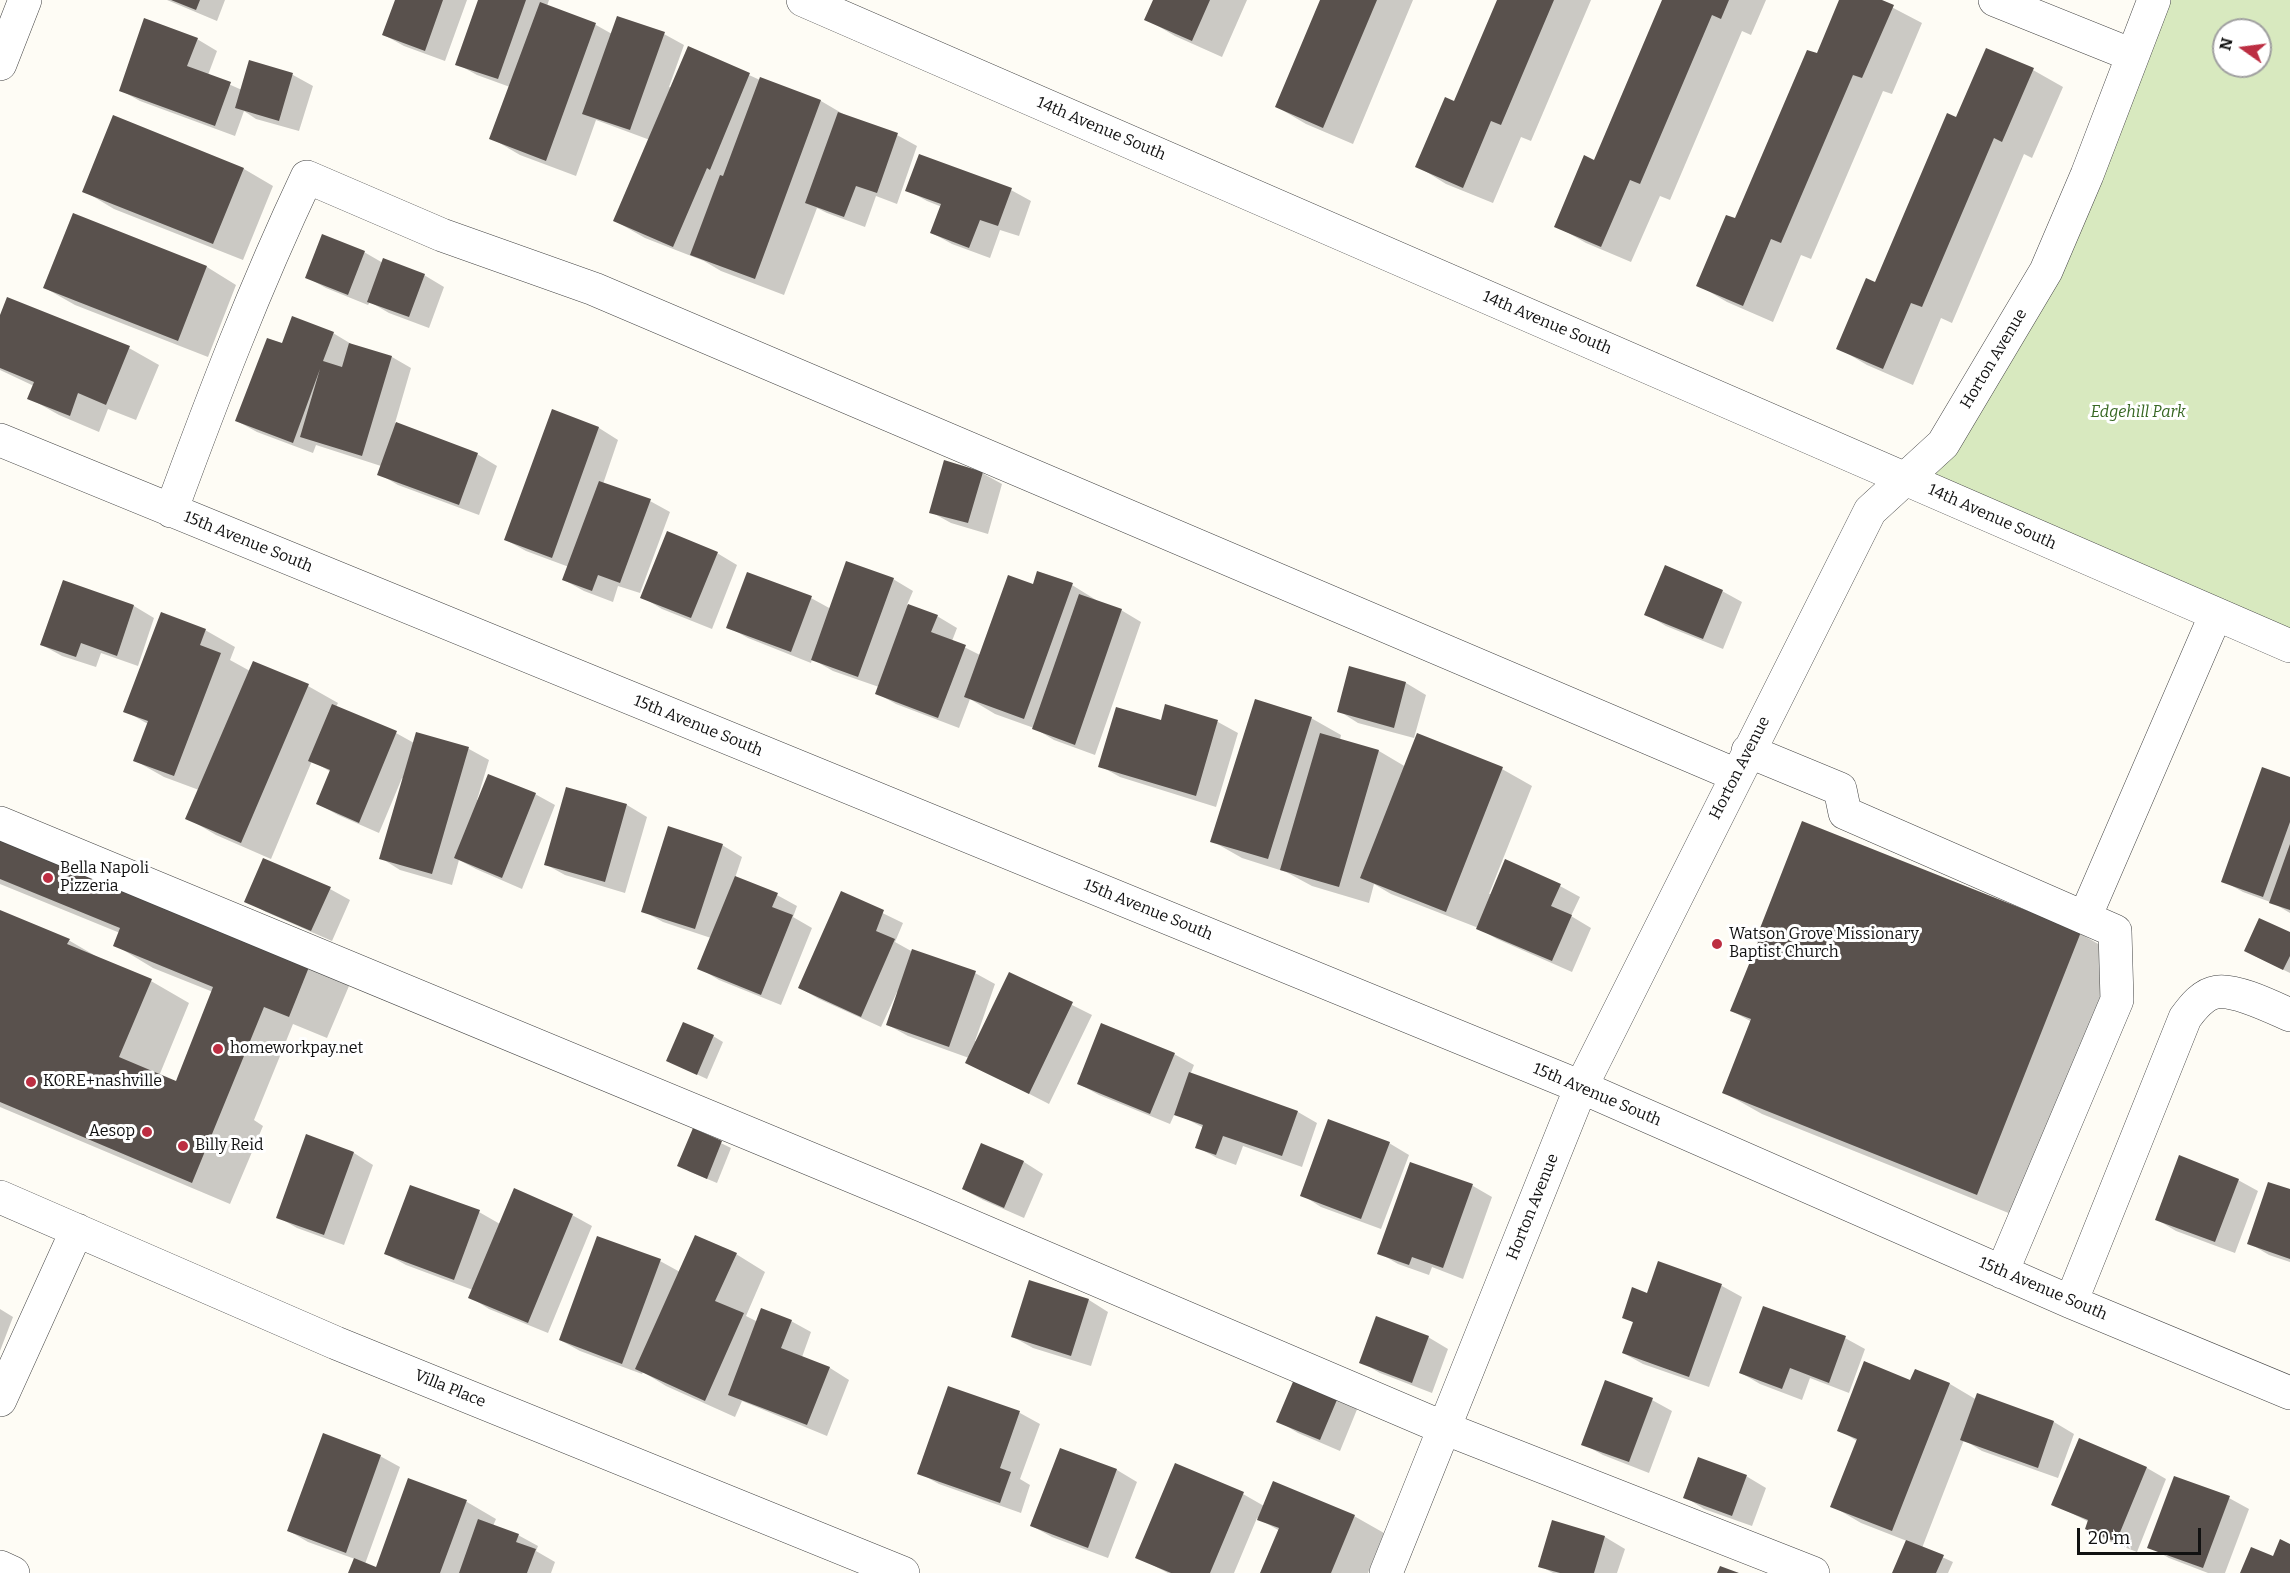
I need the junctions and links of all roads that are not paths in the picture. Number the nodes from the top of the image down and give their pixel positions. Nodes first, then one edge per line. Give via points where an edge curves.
1 (25, 0) edge
2 (803, 0) edge
3 (1995, 0) edge
4 (2154, 0) edge
5 (2132, 55) junction
6 (0, 64) edge
7 (0, 440) edge
8 (1905, 478) junction
9 (171, 511) junction
10 (2216, 614) junction
11 (2290, 646) edge
12 (1742, 763) junction
13 (0, 823) edge
14 (2085, 917) junction
15 (2290, 1015) edge
16 (1581, 1087) junction
17 (0, 1197) edge
18 (77, 1230) junction
19 (2002, 1272) junction
20 (2071, 1302) junction
21 (2290, 1393) edge
22 (0, 1400) edge
23 (1444, 1428) junction
24 (0, 1567) edge
25 (14, 1573) edge
26 (903, 1573) edge
27 (1386, 1573) edge
28 (1813, 1573) edge

1 - 6 street
2 - 8 street, 14th Avenue South
3 - 5 street
4 - 5 street, Horton Avenue
5 - 8 street, Horton Avenue via 2046,271 1943,444
7 - 9 street, 15th Avenue South
8 - 10 street, 14th Avenue South
8 - 12 street, Horton Avenue via 1869,511
9 - 12 street via 261,276 307,177 442,235 594,289
9 - 16 street, 15th Avenue South
10 - 11 street, 14th Avenue South
10 - 14 street
12 - 14 street via 1840,789 1845,813
12 - 16 street, Horton Avenue
13 - 23 street via 924,1206
14 - 19 street via 2115,931 2116,1000
15 - 20 street via 2219,991 2197,1002 2190,1011
16 - 19 street, 15th Avenue South
16 - 23 street, Horton Avenue
17 - 18 street, Villa Place
18 - 22 street
18 - 26 street, Villa Place via 336,1343
19 - 20 street, 15th Avenue South
20 - 21 street, 15th Avenue South
23 - 27 street, Horton Avenue
23 - 28 street
24 - 25 street

